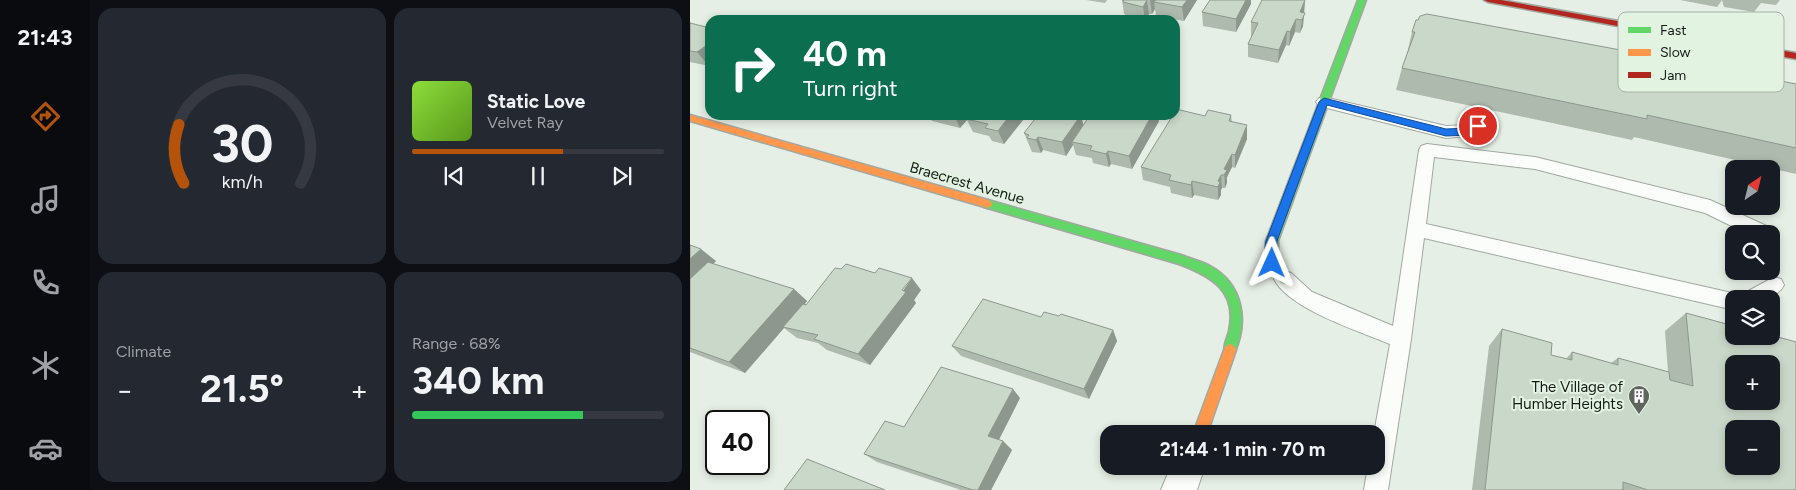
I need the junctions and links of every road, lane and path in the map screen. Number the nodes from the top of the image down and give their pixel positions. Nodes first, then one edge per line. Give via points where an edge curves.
1 (1362, 0) edge
2 (1488, 0) edge
3 (1618, 24) edge
4 (1324, 102) junction
5 (690, 118) edge
6 (1478, 126) dead end
7 (1747, 225) edge
8 (1416, 229) junction
9 (1284, 279) joint
10 (1774, 285) dead end
11 (1765, 290) edge
12 (1725, 299) edge
13 (1401, 339) junction
14 (1203, 425) edge
15 (1185, 475) edge
16 (1179, 490) edge
17 (1376, 490) edge

1 - 4 street
2 - 3 street
4 - 6 lane via 1446,132 1471,131
4 - 9 street via 1270,250 1272,263
5 - 14 street, Braecrest Avenue via 1181,260 1209,271 1230,289 1238,314 1234,339
7 - 8 lane via 1710,207 1536,163 1427,150
8 - 12 lane
8 - 13 lane
9 - 13 lane via 1305,298
10 - 11 lane
13 - 17 lane
15 - 16 street

